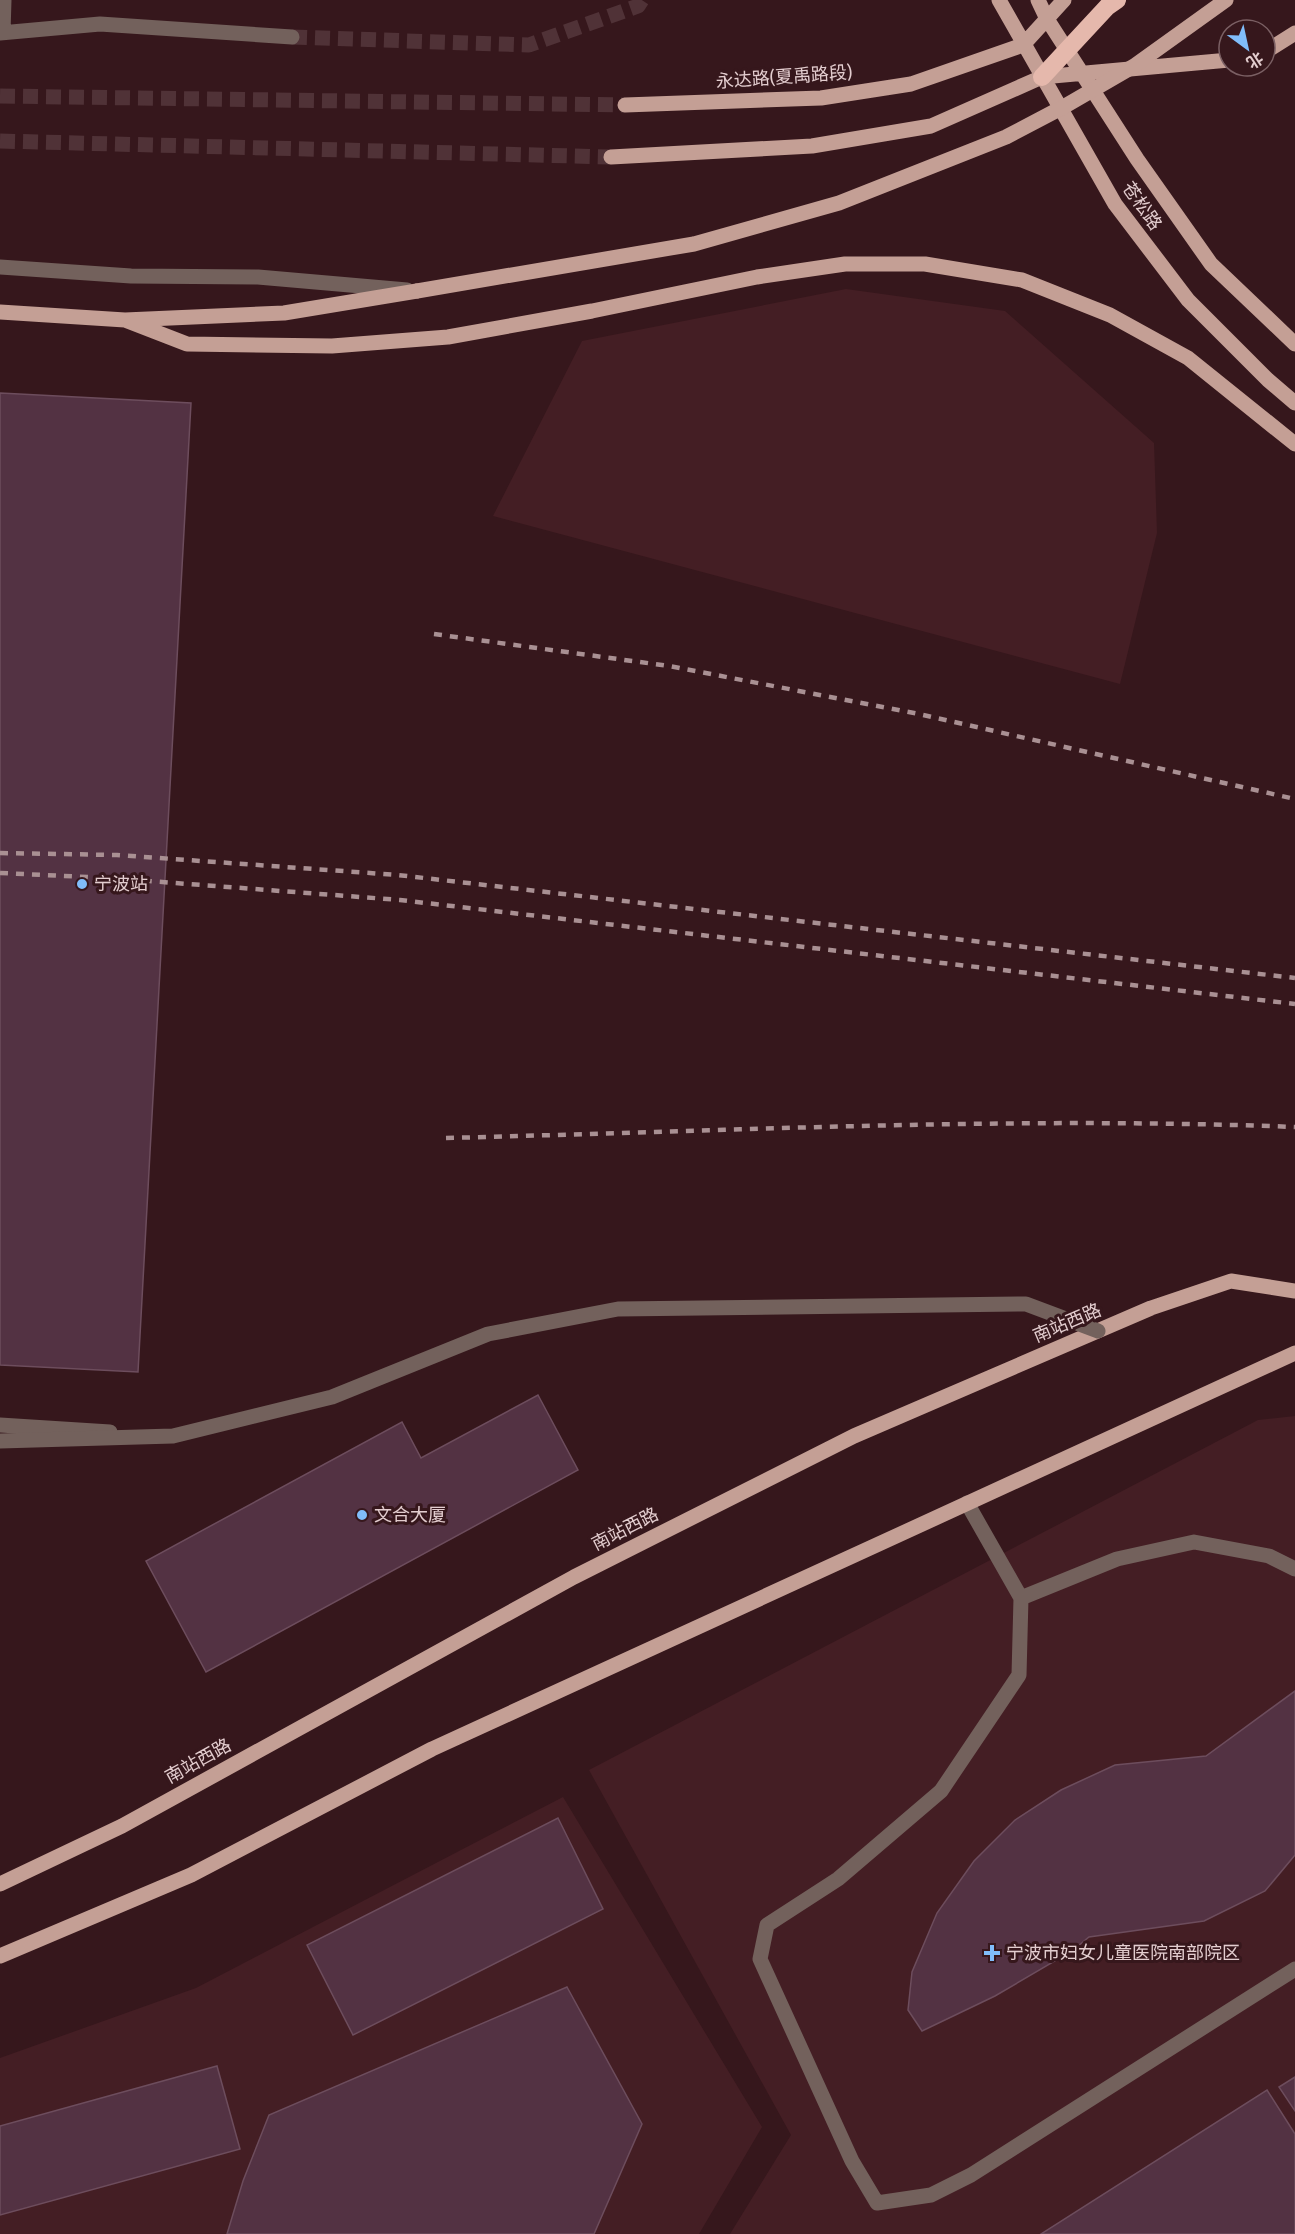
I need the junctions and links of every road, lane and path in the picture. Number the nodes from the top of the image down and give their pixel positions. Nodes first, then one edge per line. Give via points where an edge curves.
1 (4, 0) edge
2 (999, 0) edge
3 (1038, 0) edge
4 (1064, 0) edge
5 (1117, 0) edge
6 (1226, 0) edge
7 (1047, 19) junction
8 (1, 32) edge
9 (1295, 33) edge
10 (292, 37) tunnel mouth
11 (1277, 44) edge
12 (1023, 45) junction
13 (1067, 50) junction
14 (1217, 61) edge
15 (1042, 77) junction
16 (625, 105) tunnel mouth
17 (611, 157) tunnel mouth
18 (0, 267) edge
19 (417, 291) junction
20 (0, 312) edge
21 (125, 320) junction
22 (1295, 344) edge
23 (1295, 403) edge
24 (1295, 444) edge
25 (1295, 1291) edge
26 (1098, 1331) junction
27 (1295, 1353) edge
28 (0, 1425) edge
29 (173, 1436) junction
30 (0, 1441) edge
31 (967, 1503) junction
32 (1295, 1569) edge
33 (1022, 1598) junction
34 (0, 1884) edge
35 (0, 1956) edge
36 (1295, 1969) edge

1 - 8 lane
2 - 12 main road, 苍松路
3 - 7 main road, 苍松路
4 - 7 main road, 永达路(夏禹路段)
5 - 13 highway
6 - 19 main road, bridge via 1134,66 1006,137 839,203 694,244
7 - 12 main road, 永达路(夏禹路段)
7 - 13 main road, 苍松路
8 - 10 lane via 100,24
9 - 11 main road
12 - 15 main road, 苍松路
12 - 16 main road, 永达路(夏禹路段) via 911,84 821,98
13 - 15 highway
13 - 22 main road, 苍松路 via 1211,264
14 - 15 main road
15 - 17 main road via 931,126 812,146
15 - 23 main road, 苍松路 via 1115,204 1188,300
18 - 19 lane via 131,276 258,277
19 - 21 main road via 284,313
20 - 21 main road
21 - 24 main road via 187,344 332,345 448,337 757,277 834,266 926,264 1022,280 1110,315 1188,358
25 - 26 main road, 南站西路 via 1231,1281
26 - 29 lane, bridge via 1026,1304 618,1309 488,1334 332,1397
26 - 34 main road, 南站西路 via 854,1436 615,1556 122,1826
27 - 31 main road
28 - 29 lane, bridge
29 - 30 lane, bridge
31 - 33 lane
31 - 35 main road via 432,1749 191,1875
32 - 33 lane via 1269,1556 1194,1542 1117,1559
33 - 36 lane via 1019,1676 941,1791 838,1879 767,1925 760,1959 852,2161 877,2203 931,2195 971,2175

